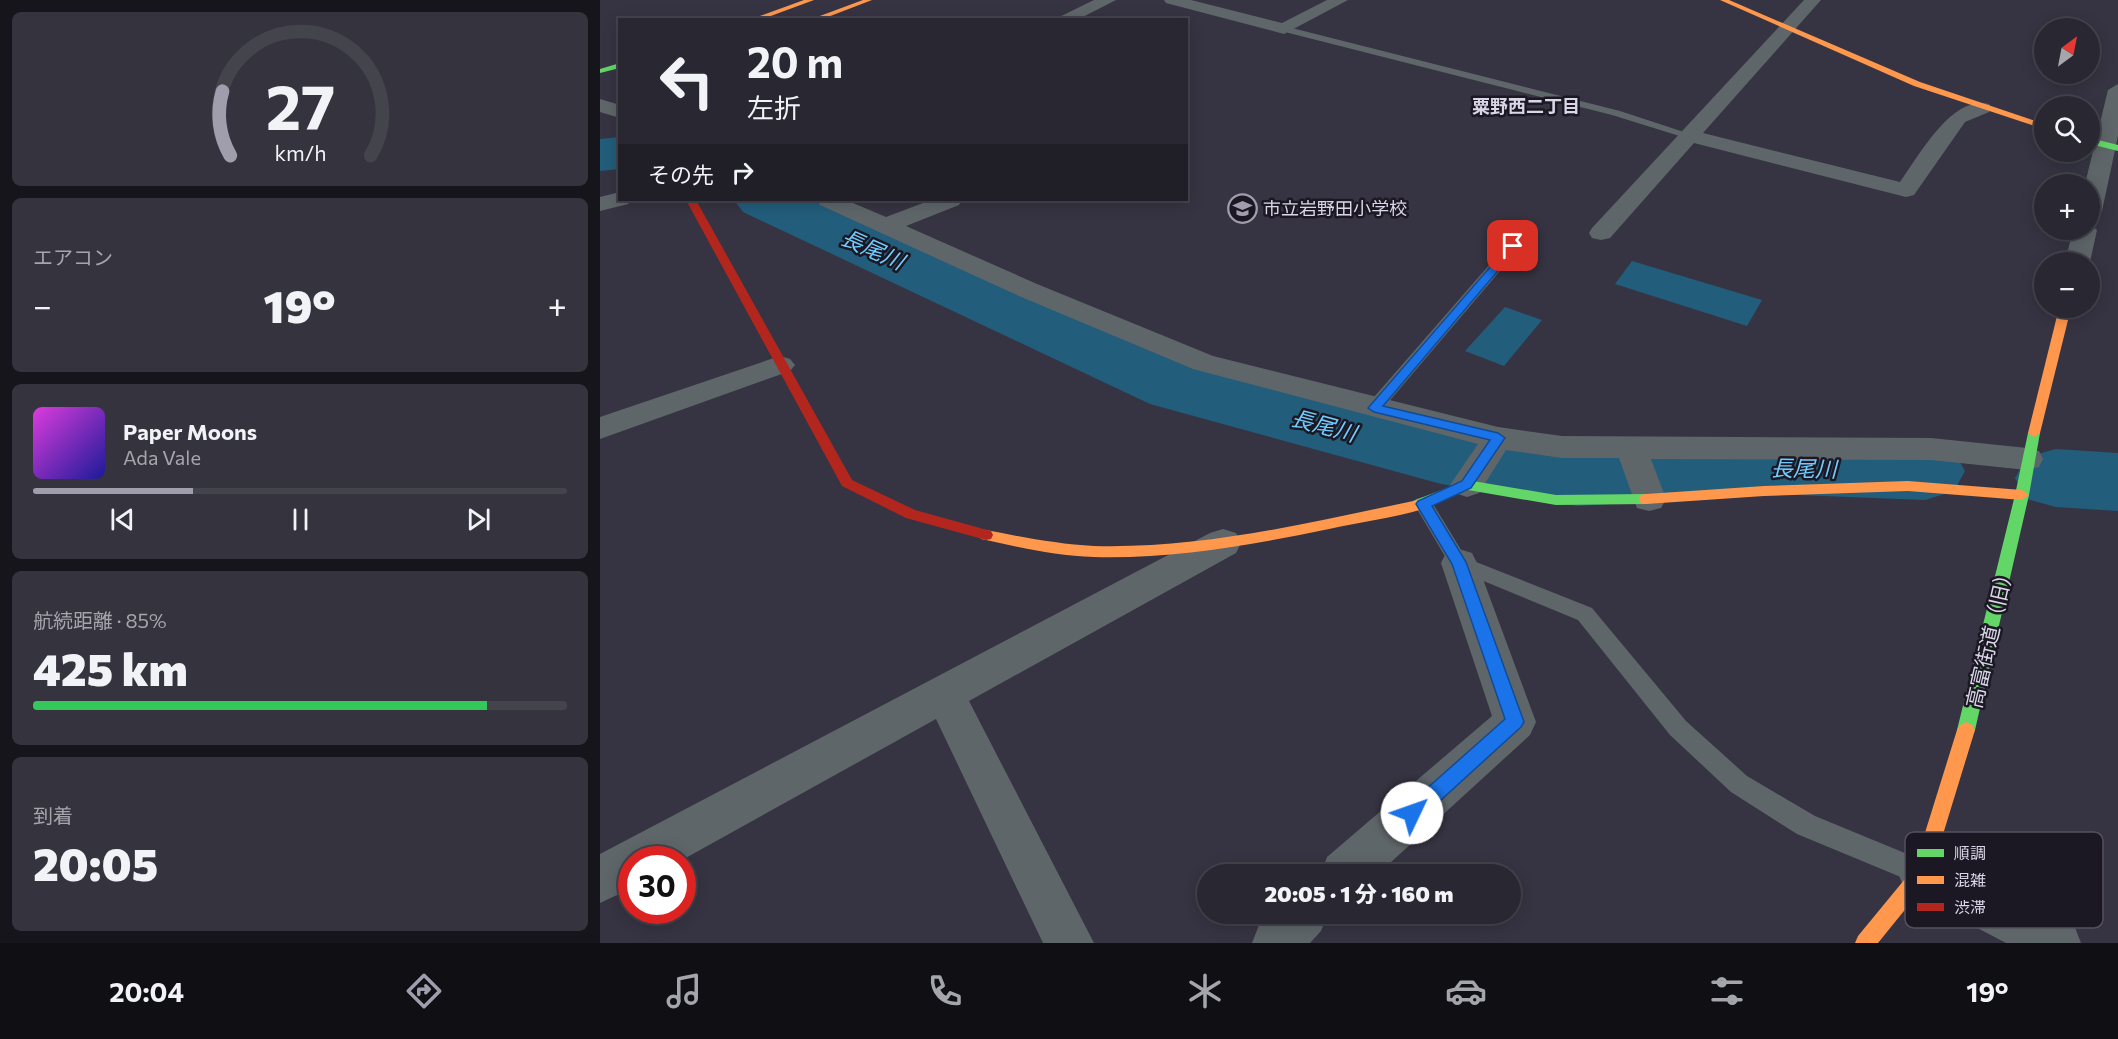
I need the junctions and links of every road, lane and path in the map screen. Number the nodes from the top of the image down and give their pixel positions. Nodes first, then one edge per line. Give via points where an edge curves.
1 (811, 0) edge
2 (869, 0) edge
3 (1108, 0) edge
4 (1172, 0) edge
5 (1340, 0) edge
6 (1723, 0) edge
7 (1813, 0) edge
8 (758, 18) edge
9 (818, 18) edge
10 (1066, 18) edge
11 (1789, 27) junction
12 (1284, 29) junction
13 (618, 66) edge
14 (600, 71) edge
15 (2118, 90) edge
16 (600, 105) edge
17 (1982, 108) junction
18 (618, 111) edge
19 (2034, 124) edge
20 (1690, 136) junction
21 (2104, 145) edge
22 (2098, 174) edge
23 (618, 200) edge
24 (692, 201) edge
25 (831, 201) edge
26 (877, 201) edge
27 (948, 201) edge
28 (600, 204) edge
29 (897, 221) junction
30 (1529, 228) dead end
31 (1601, 233) dead end
32 (2062, 318) edge
33 (780, 365) junction
34 (1374, 408) junction
35 (600, 428) edge
36 (1495, 442) junction
37 (1633, 452) junction
38 (2027, 459) junction
39 (1470, 480) junction
40 (1647, 494) junction
41 (2022, 495) junction
42 (1423, 504) junction
43 (1223, 543) junction
44 (1459, 562) junction
45 (944, 694) junction
46 (1935, 832) edge
47 (662, 846) edge
48 (1355, 864) edge
49 (1905, 866) edge
50 (618, 869) edge
51 (600, 879) edge
52 (1905, 894) edge
53 (1295, 924) edge
54 (2026, 928) edge
55 (1070, 943) edge
56 (1277, 943) edge
57 (1865, 943) edge
58 (2055, 943) edge

1 - 8 main road
2 - 9 main road
3 - 10 street
4 - 12 street
5 - 12 street
6 - 11 main road
7 - 11 street
11 - 17 main road via 1877,68
11 - 20 street
12 - 20 lane via 1616,113
13 - 14 main road
15 - 21 street
16 - 18 street
17 - 19 main road
17 - 20 street via 1958,118 1906,190
20 - 31 street
21 - 22 street
23 - 28 street
24 - 33 main road
25 - 29 street
26 - 29 street
27 - 29 street
29 - 34 street via 1028,290 1203,363
30 - 34 lane
32 - 38 main road, 高富街道（旧）
33 - 35 street
33 - 43 main road via 847,483 911,514 1021,545 1124,553
34 - 36 street
36 - 37 street
36 - 39 street
37 - 38 street via 1931,449
37 - 40 street
38 - 41 main road, 高富街道（旧）
39 - 40 main road via 1556,500
39 - 42 main road
40 - 41 main road via 1908,486
41 - 46 main road, 高富街道（旧） via 1962,750
42 - 43 main road
42 - 44 lane
43 - 45 street
44 - 48 street via 1515,722
44 - 49 lane via 1585,614 1678,728 1739,784 1806,825
45 - 47 street
45 - 55 street
50 - 51 street
52 - 57 main road, 高富街道（旧）
53 - 56 street
54 - 58 street

